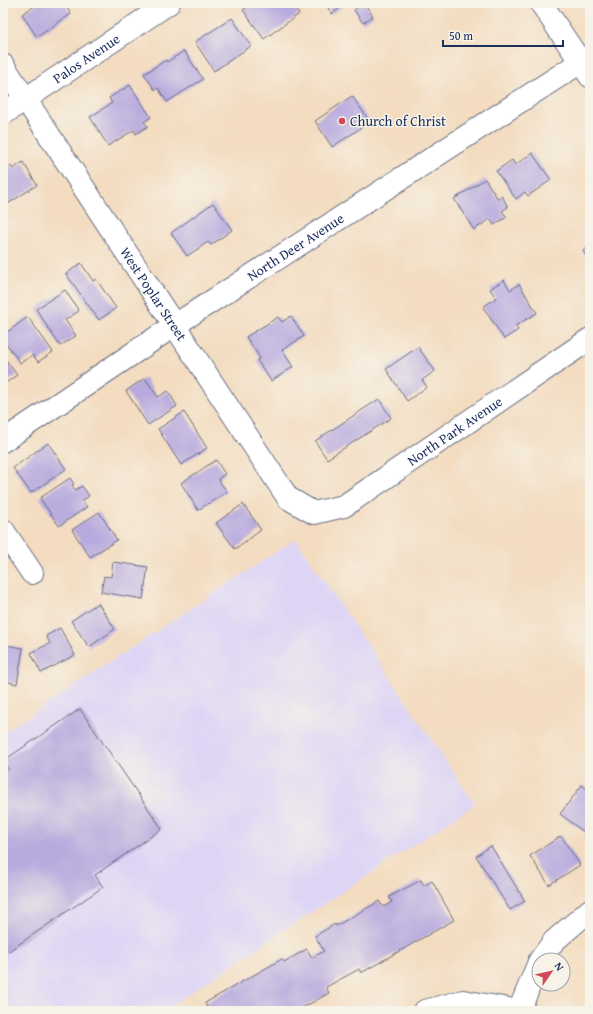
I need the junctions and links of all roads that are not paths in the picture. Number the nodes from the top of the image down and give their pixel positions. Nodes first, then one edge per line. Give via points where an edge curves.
1 (169, 3) edge
2 (541, 3) edge
3 (3, 65) edge
4 (587, 65) edge
5 (25, 99) junction
6 (3, 114) edge
7 (175, 324) junction
8 (590, 338) edge
9 (3, 441) edge
10 (314, 513) joint
11 (3, 530) edge
12 (32, 573) dead end
13 (590, 910) edge
14 (546, 952) edge
15 (531, 981) edge
16 (425, 1011) edge
17 (519, 1011) edge

1 - 5 street, Palos Avenue
2 - 4 street
3 - 5 street, West Poplar Street
4 - 7 street, North Deer Avenue
5 - 6 street, Palos Avenue
5 - 7 street, West Poplar Street
7 - 9 street, North Deer Avenue
7 - 10 street, West Poplar Street via 288,498
8 - 10 street, North Park Avenue via 344,506
11 - 12 street
13 - 14 street via 554,941
15 - 17 street
16 - 17 street via 463,1001

